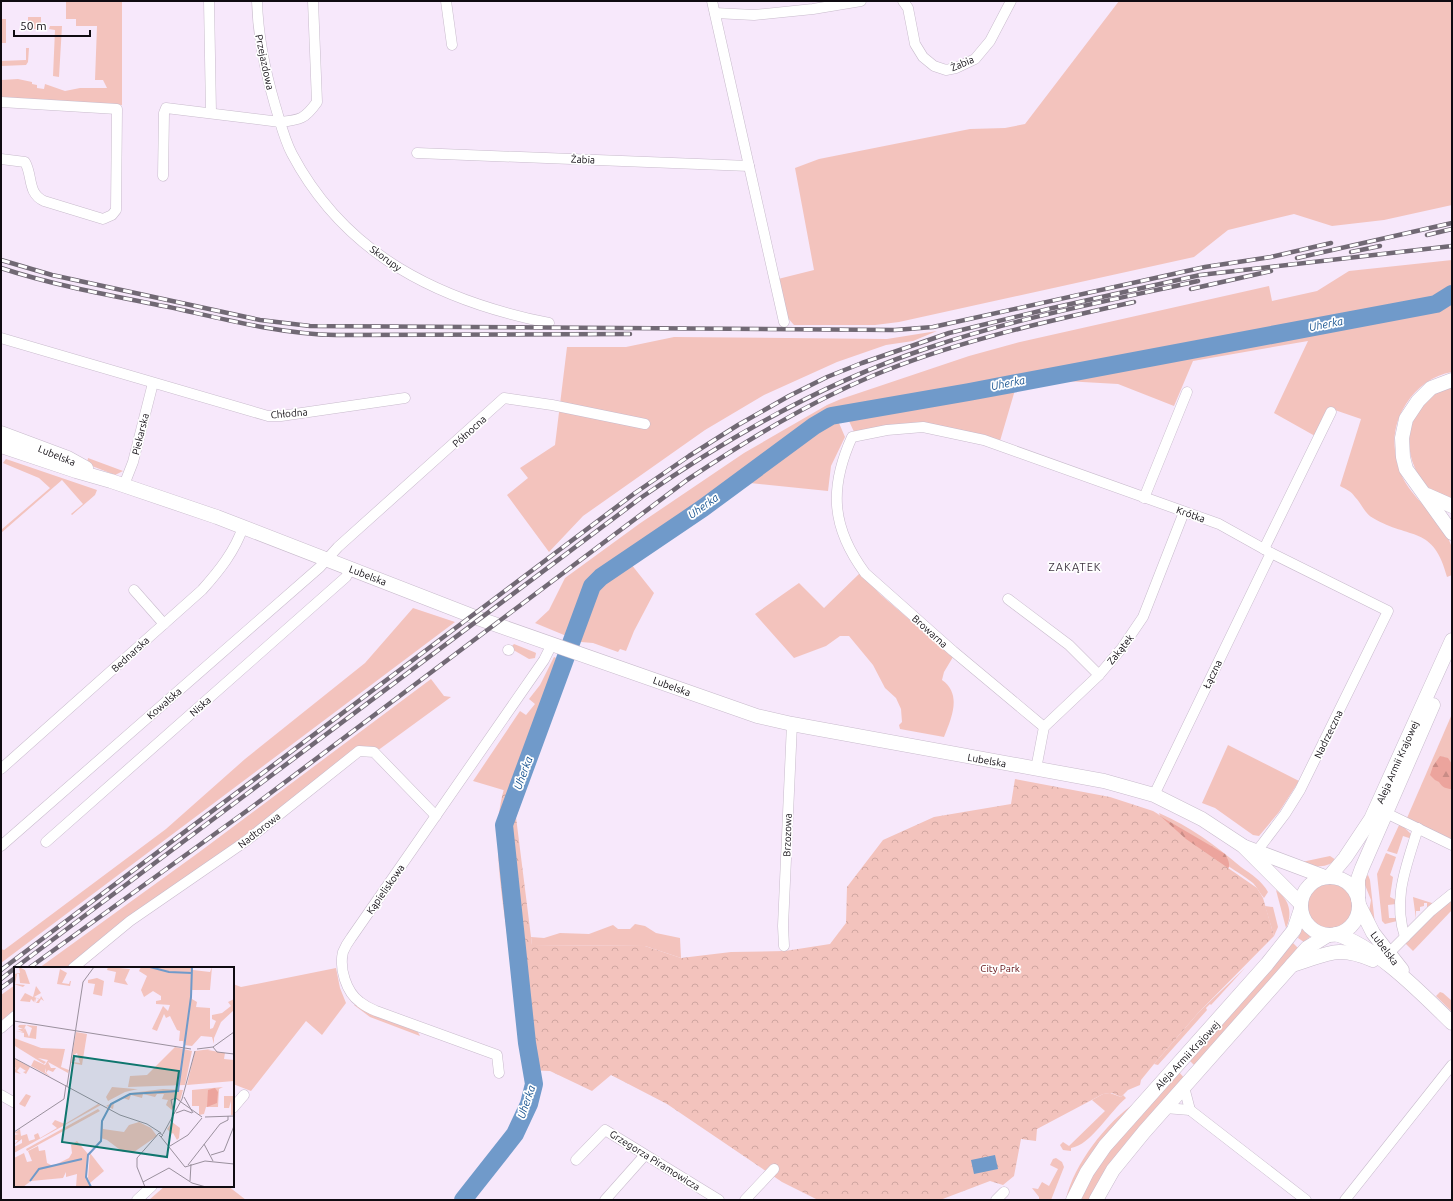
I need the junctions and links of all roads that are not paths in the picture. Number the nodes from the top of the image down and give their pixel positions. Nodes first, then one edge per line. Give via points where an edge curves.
1 (209, 1) edge
2 (257, 1) edge
3 (313, 1) edge
4 (446, 1) edge
5 (712, 1) edge
6 (861, 1) edge
7 (903, 1) edge
8 (1011, 1) edge
9 (715, 13) junction
10 (452, 45) dead end
11 (1, 102) edge
12 (211, 113) junction
13 (280, 122) junction
14 (417, 152) dead end
15 (1, 159) edge
16 (749, 166) junction
17 (163, 176) dead end
18 (784, 322) dead end
19 (549, 323) dead end
20 (1, 338) edge
21 (1452, 380) edge
22 (153, 383) junction
23 (1187, 392) dead end
24 (405, 398) dead end
25 (1331, 412) dead end
26 (645, 424) dead end
27 (1, 433) edge
28 (984, 440) joint
29 (1, 446) edge
30 (118, 483) junction
31 (1426, 495) junction
32 (1144, 498) junction
33 (1452, 506) edge
34 (1184, 512) junction
35 (243, 527) junction
36 (1452, 533) edge
37 (1268, 551) junction
38 (327, 560) junction
39 (350, 568) junction
40 (134, 590) dead end
41 (1008, 599) dead end
42 (1388, 611) joint
43 (164, 624) junction
44 (1452, 640) edge
45 (555, 646) junction
46 (1452, 662) edge
47 (1099, 675) junction
48 (792, 724) junction
49 (1044, 727) junction
50 (1, 769) edge
51 (1036, 769) junction
52 (1154, 795) junction
53 (1386, 813) junction
54 (436, 816) junction
55 (1418, 828) junction
56 (46, 842) dead end
57 (1452, 845) edge
58 (1, 846) edge
59 (1243, 846) junction
60 (1257, 851) junction
61 (1327, 877) junction
62 (1452, 894) edge
63 (1359, 902) junction
64 (1301, 907) junction
65 (1332, 935) junction
66 (1405, 936) junction
67 (784, 946) dead end
68 (1389, 953) junction
69 (1292, 965) junction
70 (74, 967) edge
71 (1390, 967) junction
72 (1416, 988) junction
73 (14, 1017) edge
74 (1452, 1022) edge
75 (1, 1028) edge
76 (1452, 1065) edge
77 (499, 1073) dead end
78 (1184, 1086) junction
79 (1, 1095) edge
80 (244, 1095) dead end
81 (14, 1102) edge
82 (234, 1107) edge
83 (1165, 1108) junction
84 (1190, 1110) junction
85 (645, 1155) junction
86 (576, 1160) dead end
87 (774, 1168) dead end
88 (148, 1187) edge
89 (1004, 1192) dead end
90 (137, 1200) edge
91 (605, 1200) edge
92 (720, 1200) edge
93 (745, 1200) edge
94 (996, 1200) edge
95 (1072, 1200) edge
96 (1096, 1200) edge
97 (1306, 1200) edge
98 (1345, 1200) edge

1 - 12 street
2 - 13 street, Przejazdowa via 262,58
3 - 13 street via 318,102 309,114 298,120
4 - 10 street
5 - 9 street
6 - 9 street via 754,15
7 - 8 street, Żabia via 908,8 915,44 923,57 934,66 946,70 975,59 990,41
9 - 16 street
11 - 15 street via 117,109 116,210 108,218 103,219 36,198 31,189 29,170 25,162
12 - 13 street
12 - 17 street via 166,108
13 - 19 street, Skorupy via 291,153 328,208 350,231 373,249 399,268 446,293 476,305
14 - 16 street, Żabia
16 - 18 street
20 - 22 street, Chłodna
21 - 31 main road via 1436,385 1422,396 1409,414 1403,431 1402,450 1406,469
22 - 24 street, Chłodna via 268,416
22 - 30 street, Piekarska via 133,462
23 - 32 street
25 - 37 street, Łączna
26 - 38 street, Północna via 552,404 504,398 338,547
27 - 30 main road, Lubelska via 68,458
28 - 32 street, Krótka
28 - 49 street, Browarna via 923,427 887,430 852,437 839,472 836,498 838,517 845,542 865,573
29 - 30 main road, Lubelska via 76,472
30 - 35 main road, Lubelska
31 - 33 main road
31 - 36 main road
32 - 34 street, Krótka
34 - 37 street, Krótka via 1219,524
34 - 47 street, Zakątek via 1143,617 1122,648
35 - 38 main road, Lubelska
35 - 43 street, Bednarska via 239,539 222,567 202,590
37 - 42 street, Krótka
37 - 52 street, Łączna
38 - 39 main road, Lubelska
38 - 58 street, Kowalska
39 - 45 main road, Lubelska
39 - 56 street, Niska via 346,577
40 - 43 street
41 - 47 street via 1069,645
42 - 60 street, Nadrzeczna via 1300,790
43 - 50 street, Bednarska
44 - 61 main road, Aleja Armii Krajowej via 1371,819 1346,858
45 - 48 main road, Lubelska via 736,709
45 - 54 street, Kąpieliskowa
46 - 53 main road, Aleja Armii Krajowej
47 - 49 street, Zakątek
48 - 51 main road, Lubelska
48 - 67 street, Brzozowa
49 - 51 street
51 - 52 main road, Lubelska via 1122,785
52 - 59 main road, Lubelska via 1202,819
53 - 55 street
53 - 63 main road, Aleja Armii Krajowej via 1359,874
54 - 70 street, Nadtorowa via 374,752 359,752 246,841 130,921
54 - 77 street, Kąpieliskowa via 350,938 343,951 345,980 351,994 376,1012 498,1055
55 - 57 street
55 - 66 street via 1400,891 1400,918
59 - 60 main road, Lubelska
59 - 64 main road, Lubelska
60 - 61 main road, Lubelska via 1290,866
61 - 63 main road via 1347,882 1355,891
61 - 64 main road via 1315,881 1307,888
62 - 66 street
63 - 65 main road via 1353,924 1344,931
63 - 68 main road, Lubelska via 1373,934
64 - 65 main road via 1310,927 1317,932
64 - 95 main road, Aleja Armii Krajowej via 1294,930 1268,964 1105,1146
65 - 69 main road, Aleja Armii Krajowej via 1311,944
65 - 71 main road, Lubelska via 1361,945
66 - 68 street
68 - 72 main road, Lubelska
69 - 71 main road, Lubelska via 1328,952 1344,951 1356,953
69 - 78 main road, Aleja Armii Krajowej
71 - 72 main road, Lubelska
72 - 74 main road, Lubelska
73 - 75 street
76 - 98 street
78 - 83 main road, Aleja Armii Krajowej
78 - 84 street
79 - 81 street
80 - 82 street
83 - 84 street
83 - 96 main road, Aleja Armii Krajowej via 1118,1163
84 - 97 street
85 - 86 street, Grzegorza Piramowicza via 605,1130
85 - 91 street
85 - 92 street, Grzegorza Piramowicza
87 - 93 street
88 - 90 street
89 - 94 street

